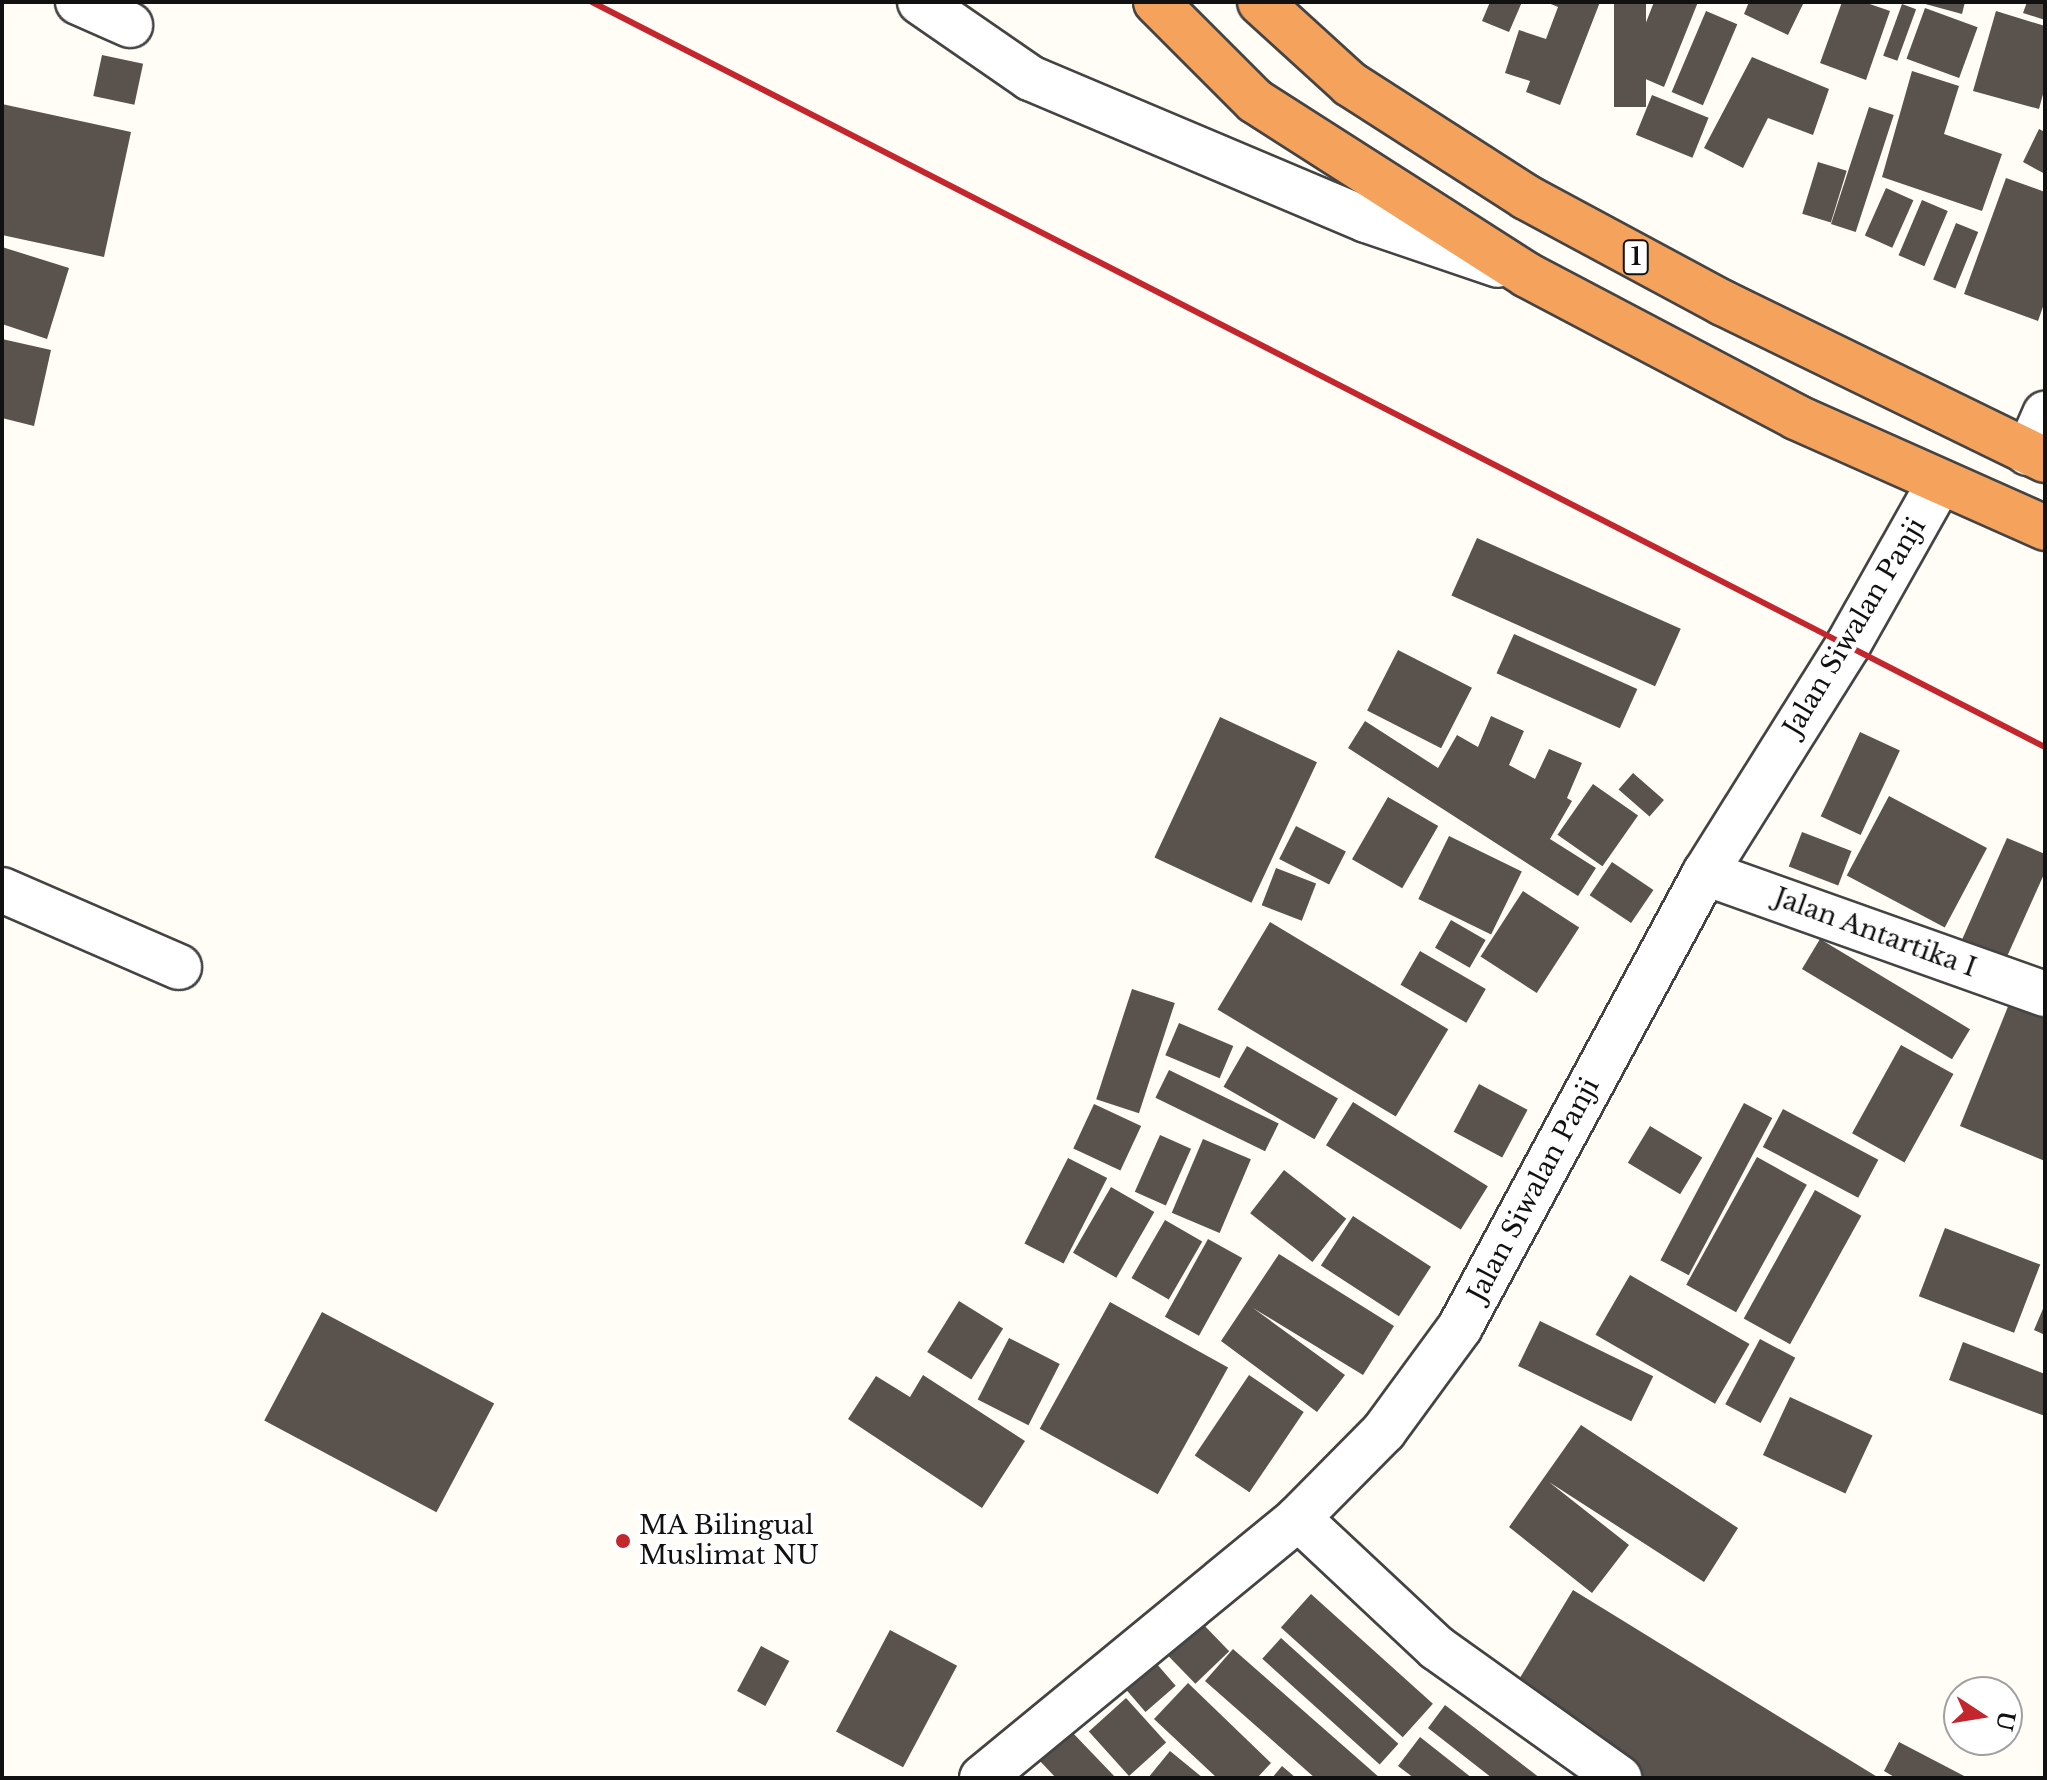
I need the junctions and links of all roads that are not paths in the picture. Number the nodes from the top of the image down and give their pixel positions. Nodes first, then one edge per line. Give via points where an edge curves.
1 (78, 2) edge
2 (920, 2) edge
3 (1156, 2) edge
4 (1260, 2) edge
5 (130, 25) dead end
6 (1527, 275) junction
7 (2039, 442) edge
8 (1940, 482) junction
9 (2045, 528) edge
10 (1705, 873) junction
11 (2, 890) edge
12 (179, 967) dead end
13 (2045, 994) edge
14 (1298, 1518) junction
15 (982, 1778) edge
16 (1619, 1778) edge

1 - 5 street
2 - 6 street via 1030,78 1366,220
3 - 6 highway via 1255,101
4 - 7 highway, 1 via 1350,84 1526,197 1723,303
6 - 8 highway via 1678,358
8 - 9 highway
8 - 10 street, Jalan Siwalan Panji via 1848,645
10 - 13 street, Jalan Antartika I
10 - 14 street, Jalan Siwalan Panji via 1460,1327 1384,1431
11 - 12 street
14 - 15 street, Jalan Siwalan Panji
14 - 16 street via 1437,1648

